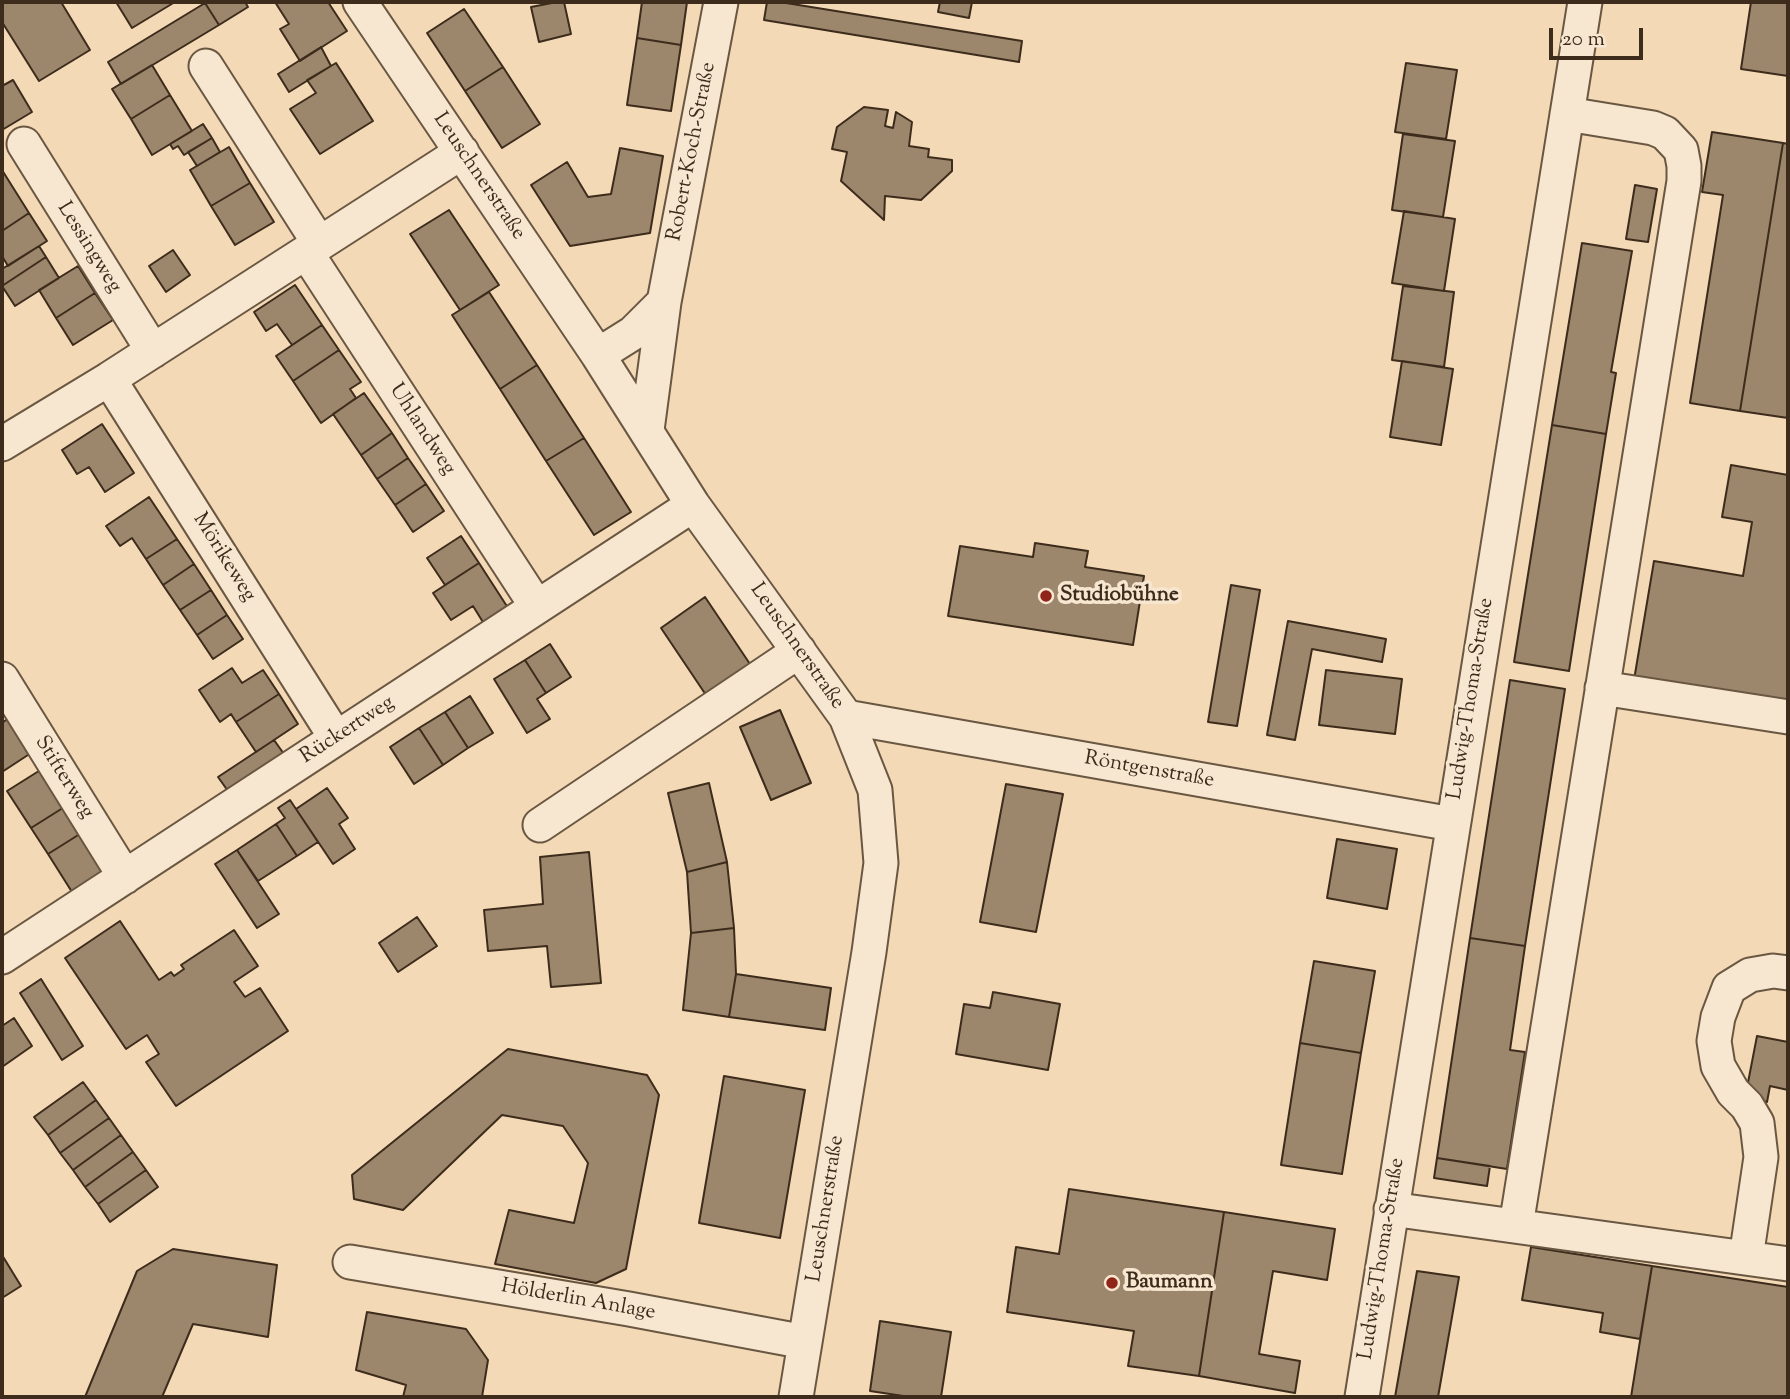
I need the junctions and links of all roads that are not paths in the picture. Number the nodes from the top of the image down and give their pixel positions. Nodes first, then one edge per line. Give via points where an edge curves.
1 (360, 2) edge
2 (721, 2) edge
3 (1586, 2) edge
4 (206, 66) dead end
5 (1567, 114) junction
6 (24, 145) dead end
7 (462, 152) junction
8 (313, 248) junction
9 (664, 302) junction
10 (153, 351) junction
11 (598, 355) junction
12 (109, 379) junction
13 (647, 430) junction
14 (2, 444) edge
15 (693, 505) junction
16 (537, 607) junction
17 (799, 651) junction
18 (2, 679) edge
19 (1602, 688) junction
20 (846, 717) junction
21 (1788, 717) edge
22 (336, 738) junction
23 (1452, 824) junction
24 (540, 825) dead end
25 (125, 877) junction
26 (2, 957) edge
27 (1788, 972) edge
28 (1391, 1209) junction
29 (1516, 1226) junction
30 (1746, 1258) junction
31 (350, 1262) dead end
32 (1788, 1264) edge
33 (805, 1342) junction
34 (796, 1397) edge
35 (1362, 1397) edge

1 - 7 street, Leuschnerstraße
2 - 9 street, Robert-Koch-Straße
3 - 5 street, Ludwig-Thoma-Straße
4 - 8 street
5 - 19 street via 1665,133 1681,150 1684,166
5 - 23 street, Ludwig-Thoma-Straße
6 - 10 street, Lessingweg
7 - 8 street
7 - 11 street, Leuschnerstraße
8 - 10 street
8 - 16 street, Uhlandweg
9 - 11 street via 634,333
9 - 13 street, Robert-Koch-Straße
10 - 12 street
11 - 13 street, Leuschnerstraße
12 - 14 street
12 - 22 street, Mörikeweg
13 - 15 street, Leuschnerstraße
15 - 16 street, Rückertweg
15 - 17 street, Leuschnerstraße
16 - 22 street, Rückertweg
17 - 20 street, Leuschnerstraße
17 - 24 street
18 - 25 street, Stifterweg
19 - 21 street
19 - 29 street
20 - 23 street, Röntgenstraße
20 - 33 street, Leuschnerstraße via 875,790 881,863
22 - 25 street, Rückertweg
23 - 28 street, Ludwig-Thoma-Straße
25 - 26 street, Rückertweg
27 - 30 street via 1750,975 1728,988 1714,1041 1718,1066 1757,1123 1761,1157
28 - 29 street
28 - 35 street, Ludwig-Thoma-Straße
29 - 30 street
30 - 32 street
31 - 33 street, Hölderlin Anlage
33 - 34 street, Leuschnerstraße

